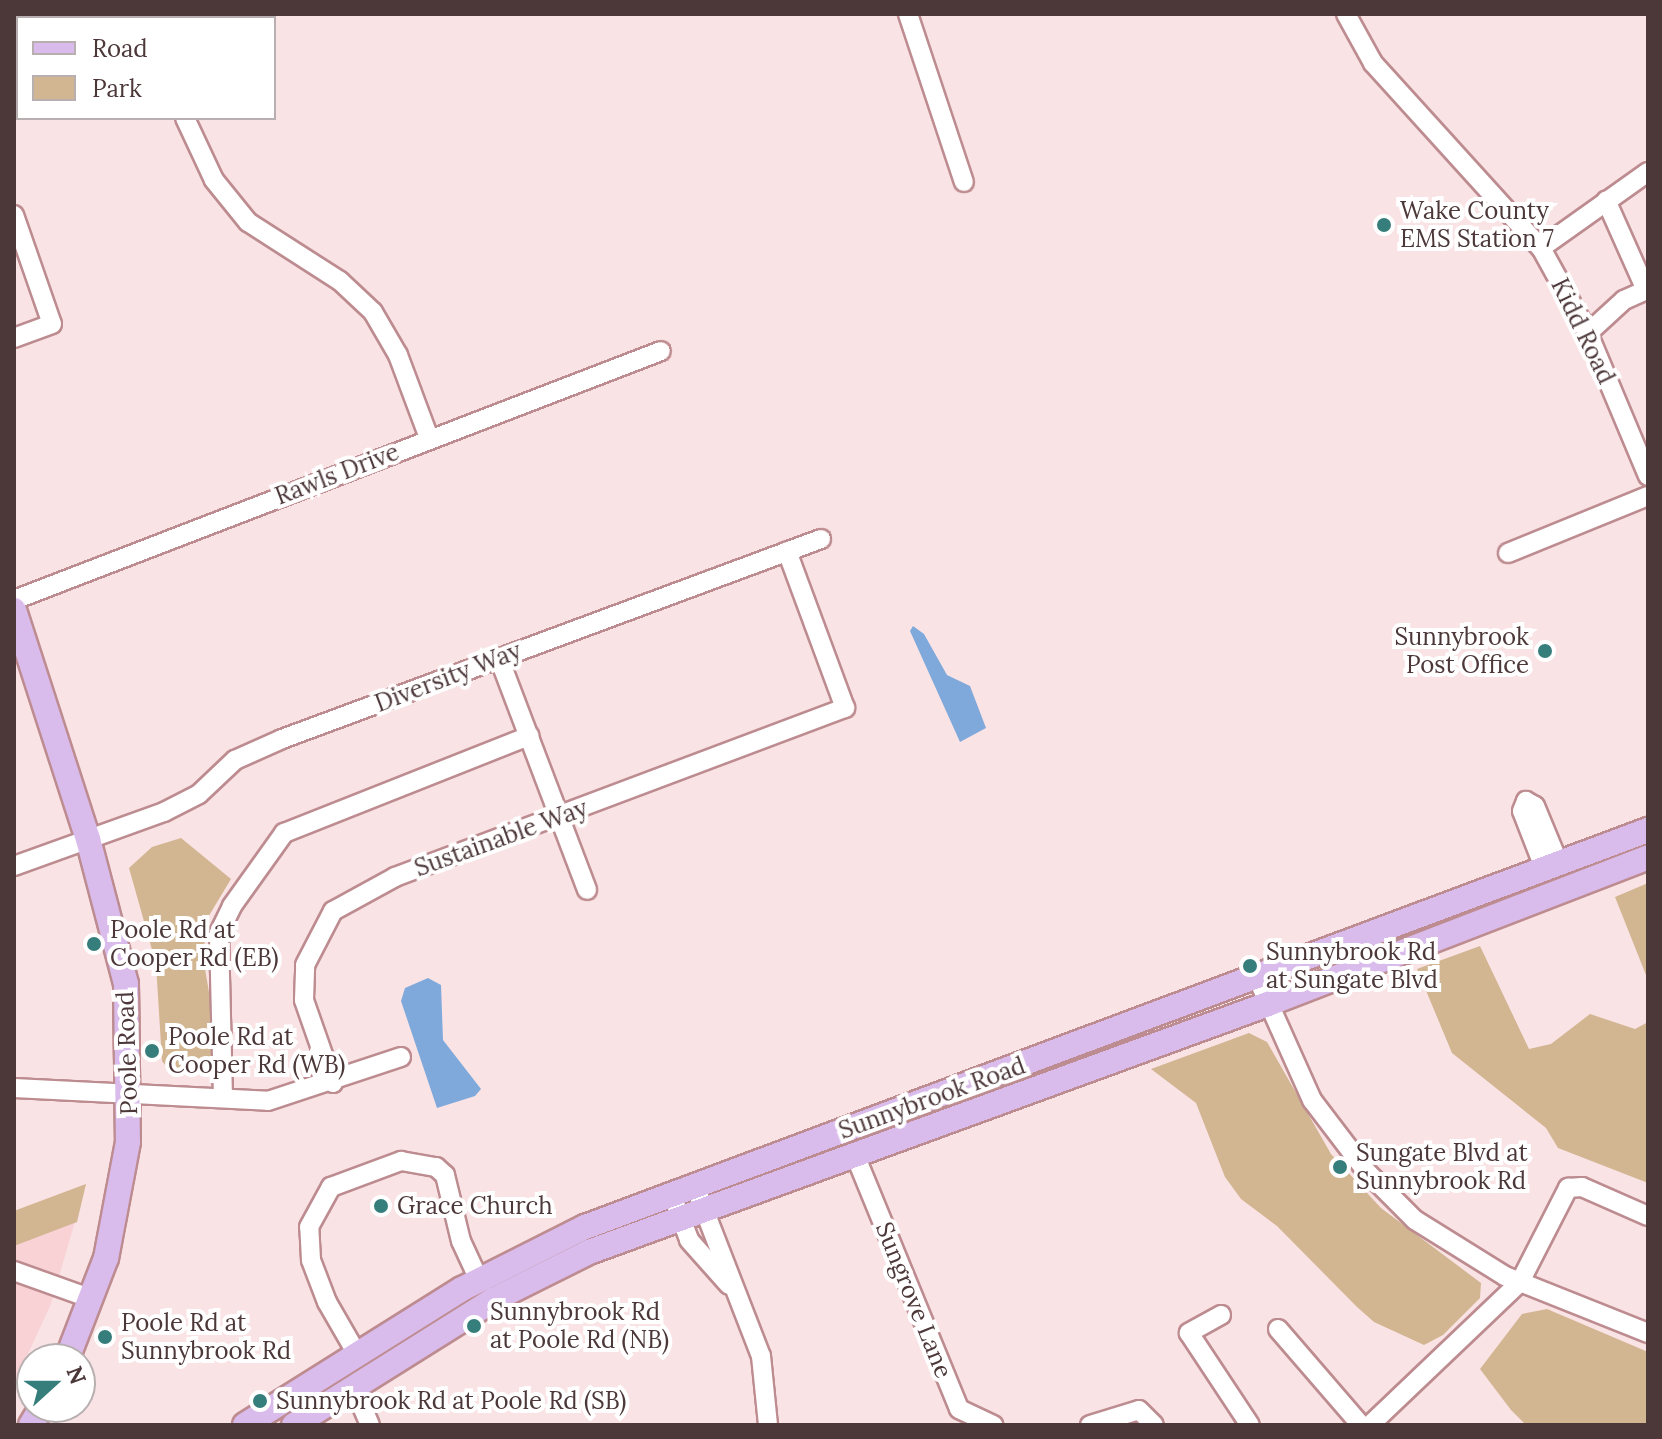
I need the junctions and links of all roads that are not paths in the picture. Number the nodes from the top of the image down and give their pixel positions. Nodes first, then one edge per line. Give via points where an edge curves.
1 (908, 14) edge
2 (1346, 14) edge
3 (186, 120) edge
4 (1648, 172) edge
5 (964, 182) dead end
6 (1606, 200) junction
7 (15, 222) edge
8 (1541, 248) junction
9 (1588, 333) junction
10 (14, 338) edge
11 (661, 351) dead end
12 (429, 438) junction
13 (1648, 476) edge
14 (1648, 496) edge
15 (821, 539) dead end
16 (787, 551) junction
17 (1508, 553) dead end
18 (14, 600) edge
19 (14, 610) edge
20 (499, 658) junction
21 (529, 736) junction
22 (559, 816) junction
23 (1648, 830) edge
24 (88, 839) junction
25 (1648, 857) edge
26 (14, 866) edge
27 (587, 890) dead end
28 (1257, 977) junction
29 (1268, 1004) junction
30 (401, 1057) dead end
31 (333, 1083) junction
32 (14, 1088) edge
33 (131, 1097) junction
34 (223, 1098) junction
35 (855, 1155) junction
36 (684, 1190) junction
37 (692, 1215) junction
38 (1648, 1216) edge
39 (14, 1271) edge
40 (479, 1280) junction
41 (1520, 1282) junction
42 (92, 1299) junction
43 (1221, 1315) dead end
44 (1278, 1329) dead end
45 (1648, 1333) edge
46 (74, 1343) edge
47 (357, 1354) junction
48 (399, 1358) junction
49 (354, 1388) junction
50 (245, 1425) edge
51 (294, 1425) edge
52 (370, 1425) edge
53 (768, 1425) edge
54 (994, 1425) edge
55 (1090, 1425) edge
56 (1154, 1425) edge
57 (1250, 1425) edge
58 (1361, 1425) edge
59 (1370, 1425) edge

1 - 5 street
2 - 8 street, Kidd Road via 1373,63
3 - 12 street via 214,180 239,213 267,237 340,281 373,312 398,355
4 - 6 street
6 - 8 street
6 - 9 street via 1646,290 1624,300
7 - 10 street via 52,324
8 - 9 street, Kidd Road
9 - 13 street, Kidd Road
11 - 12 street, Rawls Drive
12 - 18 street, Rawls Drive
14 - 17 street
15 - 16 street, Diversity Way
16 - 20 street, Diversity Way
16 - 22 street, Sustainable Way via 845,708
19 - 24 main road, Poole Road
20 - 21 street
20 - 24 street, Diversity Way via 282,739 235,760 199,794
21 - 22 street
21 - 34 street via 284,833 219,933
22 - 27 street
22 - 31 street, Sustainable Way via 362,891 333,911 305,965 304,1000
23 - 28 main road, Sunnybrook Road
24 - 26 street, Diversity Way
24 - 33 main road, Poole Road via 126,984
25 - 29 main road, Sunnybrook Road
28 - 29 street
28 - 36 main road, Sunnybrook Road
29 - 35 main road, Sunnybrook Road
29 - 41 street via 1312,1100 1366,1171 1441,1239
30 - 31 street
31 - 34 street via 268,1101
32 - 33 street
33 - 34 street
33 - 42 main road, Poole Road via 121,1185
35 - 37 main road, Sunnybrook Road
35 - 54 street, Sungrove Lane via 959,1409
36 - 37 street
36 - 40 main road, Sunnybrook Road via 585,1227
37 - 48 main road, Sunnybrook Road via 561,1265
37 - 53 street via 689,1240 734,1289 761,1356
38 - 41 street via 1582,1187 1568,1188
39 - 42 street
40 - 47 main road, Sunnybrook Road
40 - 47 street via 461,1241 445,1175 436,1167 401,1161 331,1187 318,1202 309,1227 311,1260 327,1302
40 - 48 main road via 477,1294 420,1329
41 - 45 street
41 - 59 street
42 - 46 main road, Poole Road
43 - 57 street via 1189,1333
44 - 58 street
47 - 50 main road, Sunnybrook Road
48 - 49 main road, Sunnybrook Road
49 - 51 main road, Sunnybrook Road
49 - 52 street
55 - 56 street via 1139,1410

